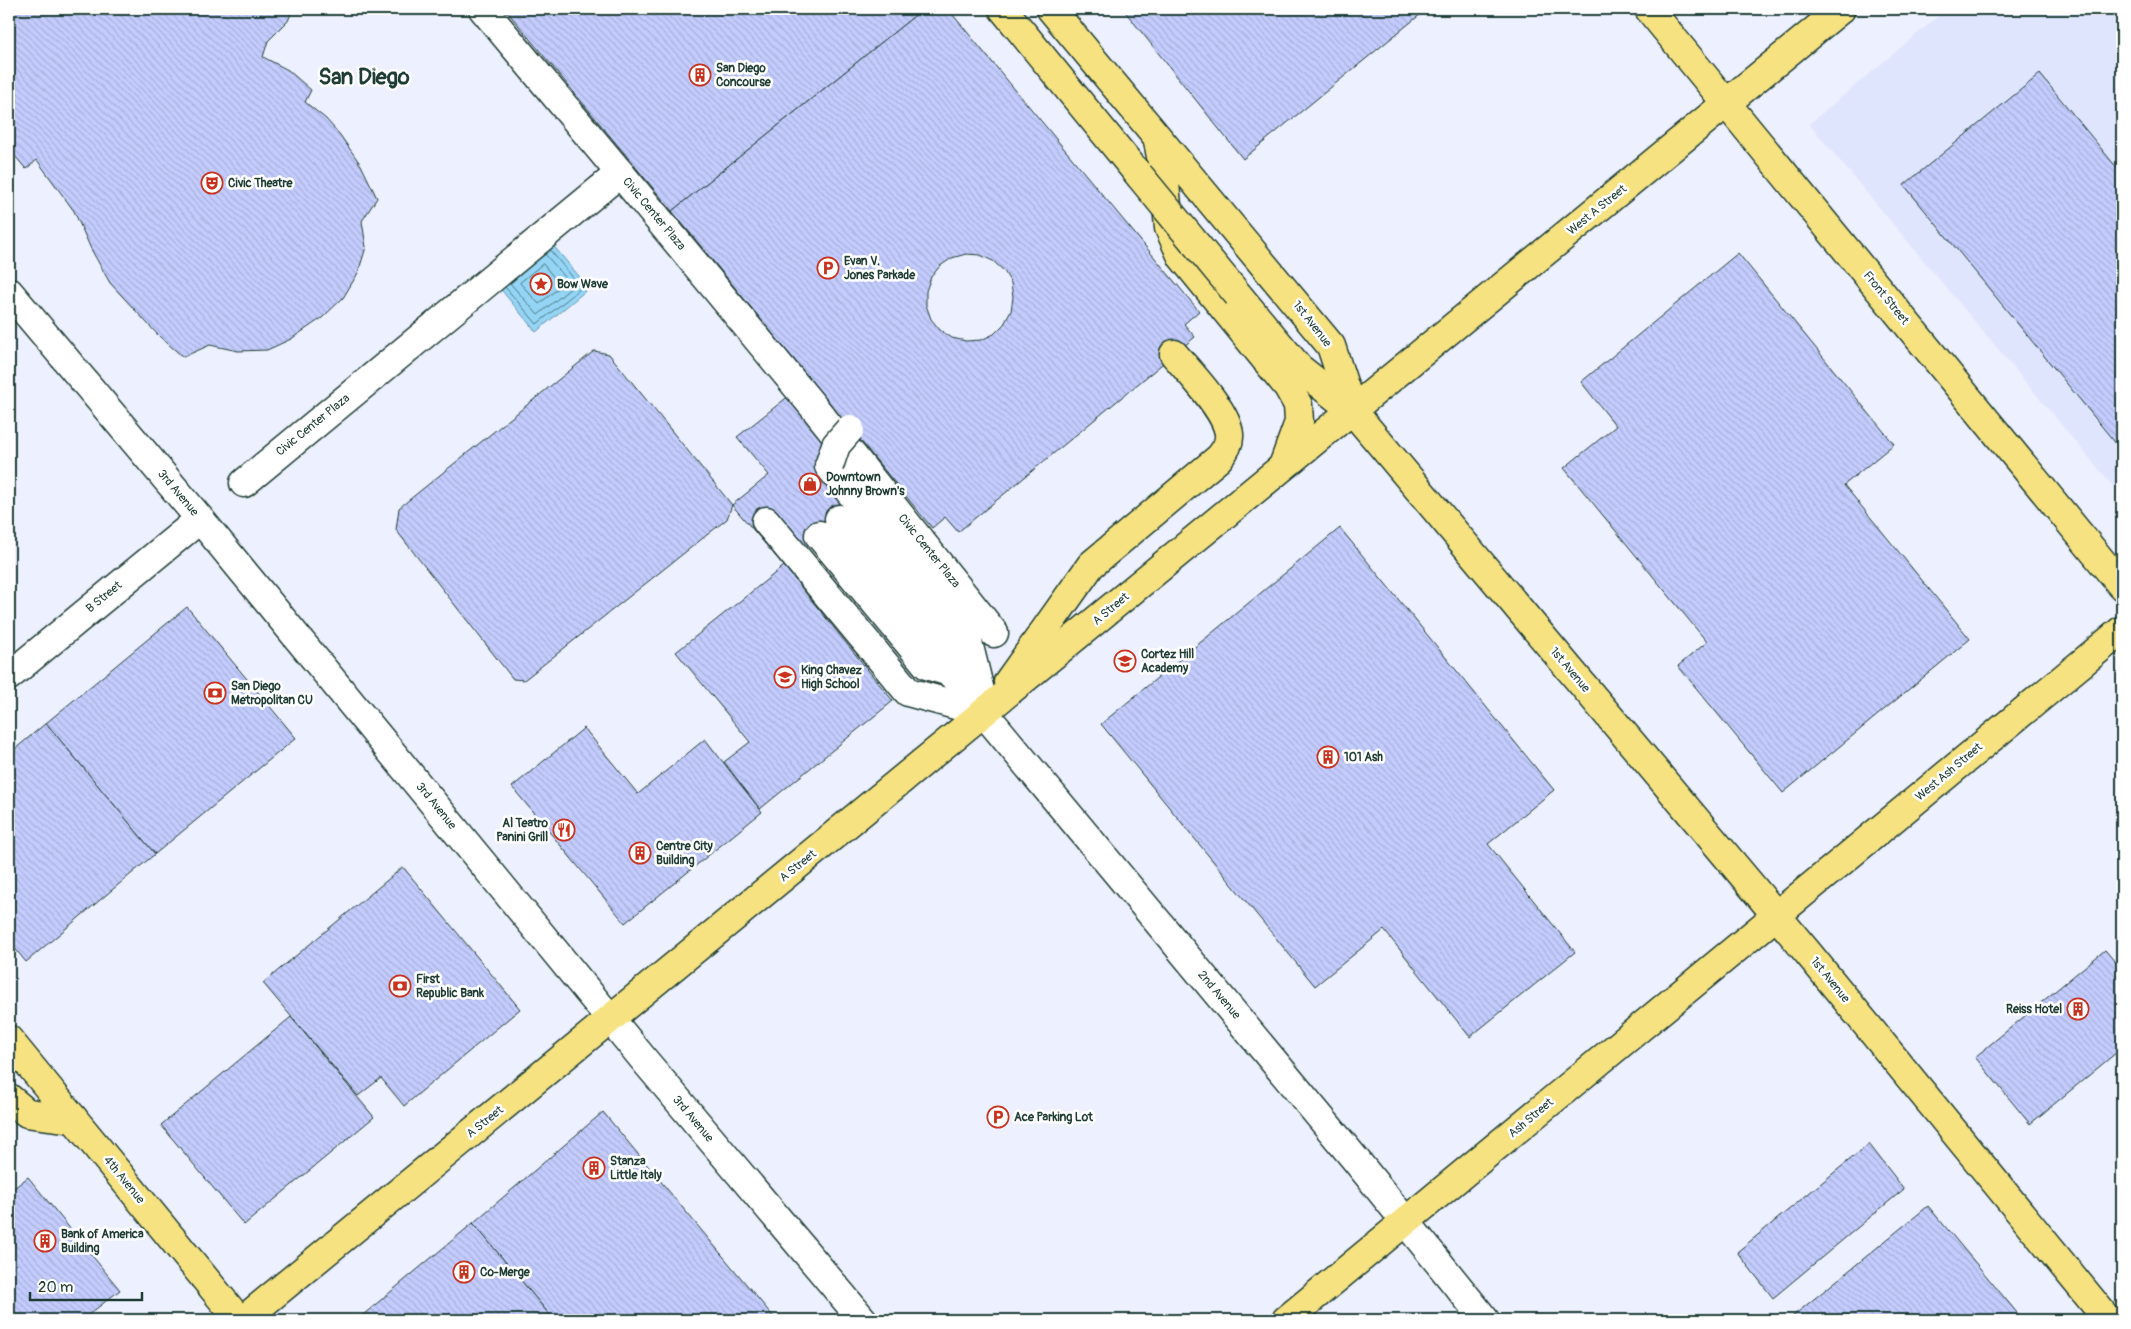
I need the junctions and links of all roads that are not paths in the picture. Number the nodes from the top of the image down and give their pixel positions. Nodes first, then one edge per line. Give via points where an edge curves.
1 (483, 9) edge
2 (1002, 9) edge
3 (1051, 9) edge
4 (1649, 9) edge
5 (1841, 9) edge
6 (1726, 103) junction
7 (1158, 140) junction
8 (620, 173) junction
9 (9, 292) edge
10 (1174, 354) dead end
11 (1352, 410) junction
12 (850, 429) dead end
13 (1282, 468) junction
14 (244, 483) dead end
15 (200, 519) junction
16 (766, 521) dead end
17 (829, 527) dead end
18 (2122, 586) edge
19 (2122, 630) edge
20 (994, 633) dead end
21 (9, 676) edge
22 (985, 713) junction
23 (1776, 915) junction
24 (610, 1019) junction
25 (9, 1040) edge
26 (9, 1098) edge
27 (74, 1119) junction
28 (1406, 1221) junction
29 (239, 1320) edge
30 (243, 1320) edge
31 (862, 1320) edge
32 (1286, 1320) edge
33 (1485, 1320) edge
34 (2108, 1320) edge

1 - 8 street
2 - 11 main road, bridge via 1299,368
3 - 7 main road, 1st Avenue
4 - 6 main road, Front Street
5 - 6 main road, West A Street
6 - 11 main road, West A Street
6 - 18 main road, Front Street
7 - 11 main road, 1st Avenue via 1331,346
7 - 13 main road via 1169,228 1182,257 1288,387 1298,405 1297,431
8 - 14 street, Civic Center Plaza
8 - 20 street, Civic Center Plaza via 817,411
9 - 15 street, 3rd Avenue
10 - 22 main road via 1222,414 1230,435 1226,450 1091,565
11 - 13 main road, A Street
11 - 23 main road, 1st Avenue
12 - 22 street, bridge via 836,445 829,466 967,638
13 - 22 main road, A Street
15 - 21 street, B Street
15 - 24 street, 3rd Avenue
16 - 22 street via 908,692
17 - 22 street, 2nd Avenue via 947,651 950,672
19 - 23 main road, West Ash Street
22 - 24 main road, A Street
22 - 28 street, 2nd Avenue
23 - 28 main road, Ash Street
23 - 34 main road, 1st Avenue
24 - 30 main road, A Street
24 - 31 street, 3rd Avenue
25 - 27 main road, 4th Avenue
26 - 27 main road via 27,1113
27 - 29 main road, 4th Avenue
28 - 32 main road, Ash Street
28 - 33 street, 2nd Avenue

